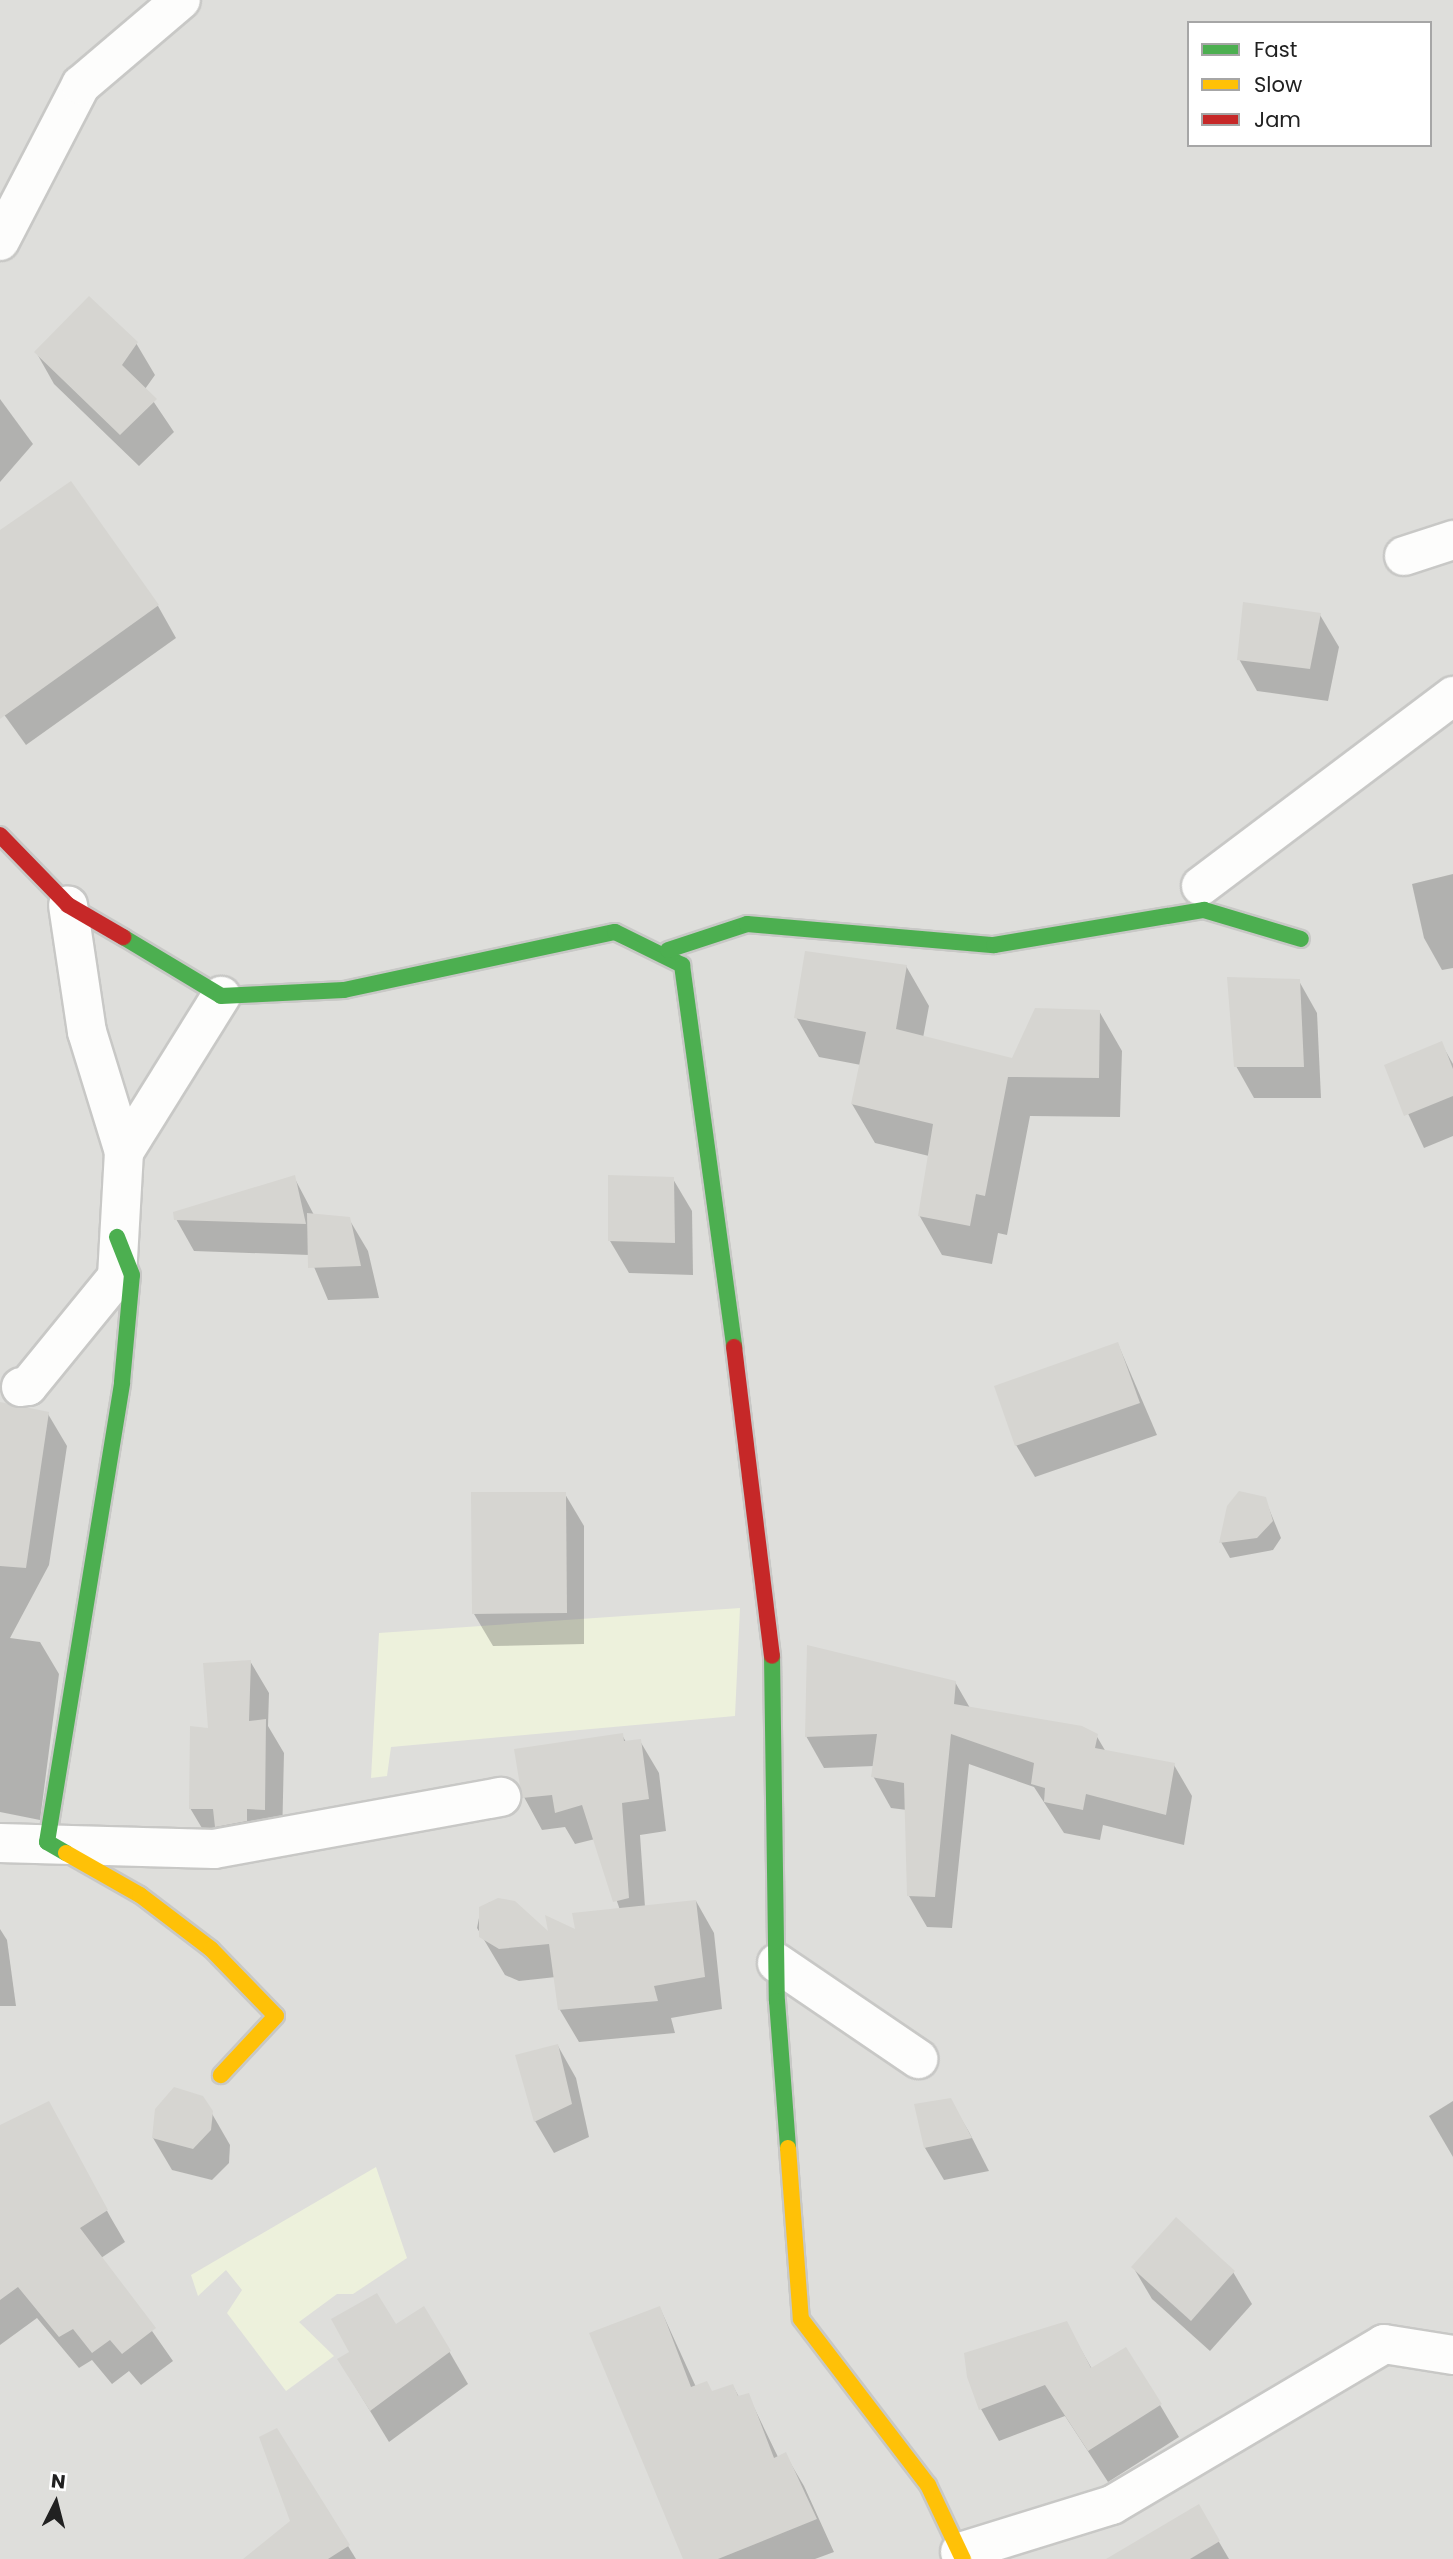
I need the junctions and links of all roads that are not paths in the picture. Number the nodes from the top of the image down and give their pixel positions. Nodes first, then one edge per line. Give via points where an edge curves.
1 (181, 0) edge
2 (0, 241) edge
3 (1453, 540) edge
4 (1404, 556) dead end
5 (1453, 696) edge
6 (0, 835) edge
7 (1201, 886) dead end
8 (68, 905) junction
9 (1301, 939) dead end
10 (668, 950) dead end
11 (221, 996) junction
12 (124, 1152) junction
13 (117, 1237) junction
14 (21, 1387) dead end
15 (501, 1797) dead end
16 (47, 1842) junction
17 (0, 1843) edge
18 (777, 1963) junction
19 (918, 2059) dead end
20 (220, 2075) dead end
21 (1453, 2355) edge
22 (961, 2556) edge

1 - 2 street via 81,85
3 - 4 street
5 - 7 street
6 - 8 street
8 - 11 street
8 - 12 street via 88,1032
9 - 10 street via 1204,909 994,945 747,924
11 - 12 street
11 - 18 street via 344,990 615,932 682,965 706,1113 774,1666
12 - 13 street
13 - 14 street via 117,1277 28,1385
13 - 16 street via 132,1275 122,1382
15 - 16 street via 214,1849
16 - 17 street
16 - 20 street via 140,1895 211,1949 276,2016
18 - 19 street
18 - 22 street via 801,2319 928,2485
21 - 22 street via 1384,2344 1112,2505

